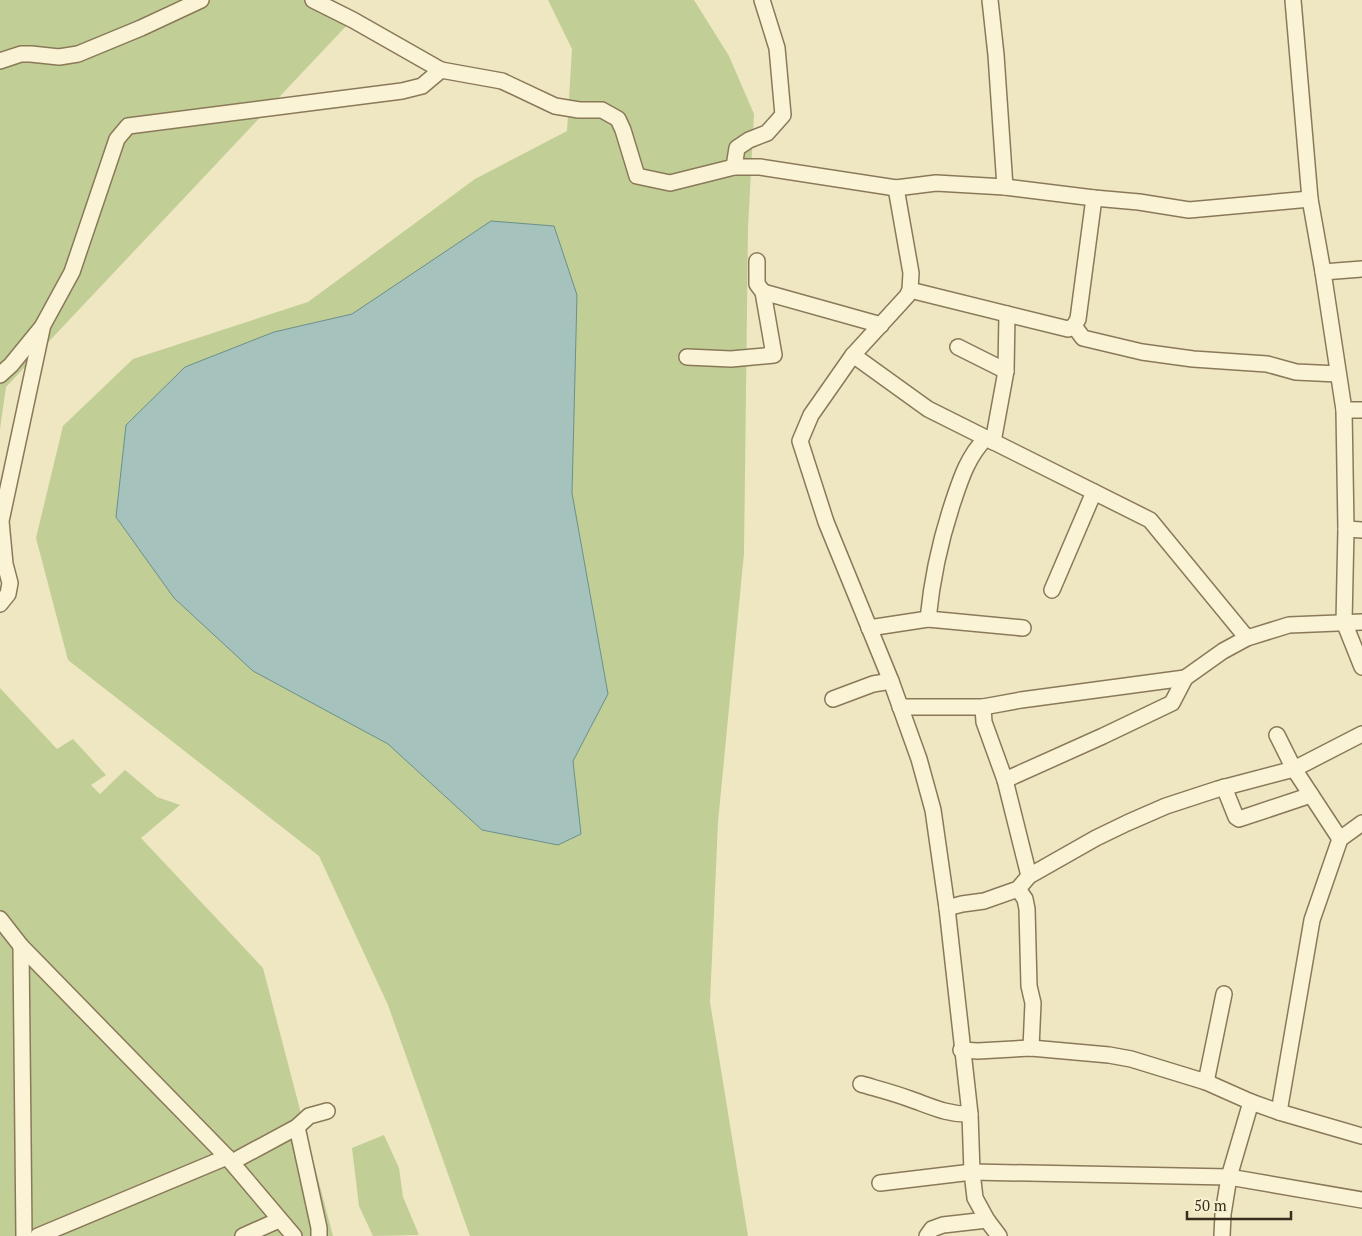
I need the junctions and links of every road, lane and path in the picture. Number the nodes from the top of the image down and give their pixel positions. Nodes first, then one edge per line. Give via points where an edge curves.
1 (201, 0) edge
2 (313, 0) edge
3 (762, 0) edge
4 (990, 0) edge
5 (1293, 0) edge
6 (0, 61) edge
7 (441, 70) junction
8 (734, 167) junction
9 (896, 188) junction
10 (1005, 188) junction
11 (1094, 198) junction
12 (1310, 199) junction
13 (757, 261) dead end
14 (1362, 269) edge
15 (1323, 272) junction
16 (910, 290) junction
17 (763, 292) junction
18 (1007, 314) junction
19 (881, 325) junction
20 (1074, 326) junction
21 (42, 328) junction
22 (958, 347) dead end
23 (853, 355) junction
24 (687, 356) dead end
25 (1006, 371) junction
26 (1338, 374) junction
27 (0, 375) edge
28 (1344, 410) junction
29 (1362, 410) edge
30 (990, 440) junction
31 (1094, 492) junction
32 (1346, 529) junction
33 (1362, 530) edge
34 (1052, 590) dead end
35 (0, 604) edge
36 (928, 619) junction
37 (1344, 622) junction
38 (1362, 622) edge
39 (869, 628) junction
40 (1023, 628) dead end
41 (1247, 638) junction
42 (1362, 667) edge
43 (1185, 678) junction
44 (891, 681) junction
45 (832, 699) dead end
46 (900, 707) junction
47 (984, 707) junction
48 (1362, 734) edge
49 (1277, 735) dead end
50 (1294, 769) junction
51 (1005, 780) junction
52 (1224, 787) junction
53 (1311, 795) junction
54 (1362, 823) edge
55 (1340, 839) junction
56 (1029, 876) junction
57 (1018, 889) junction
58 (947, 908) junction
59 (0, 920) edge
60 (21, 946) junction
61 (1224, 994) dead end
62 (1031, 1048) junction
63 (962, 1050) junction
64 (1206, 1082) junction
65 (861, 1084) dead end
66 (1251, 1102) junction
67 (327, 1112) dead end
68 (1279, 1112) junction
69 (970, 1114) junction
70 (297, 1127) junction
71 (1362, 1136) edge
72 (230, 1159) junction
73 (972, 1172) junction
74 (1230, 1177) junction
75 (880, 1183) dead end
76 (1362, 1200) edge
77 (279, 1220) junction
78 (987, 1220) junction
79 (24, 1236) edge
80 (38, 1236) edge
81 (243, 1236) edge
82 (294, 1236) edge
83 (319, 1236) edge
84 (927, 1236) edge
85 (999, 1236) edge
86 (1222, 1236) edge

1 - 6 street via 78,54 59,57 21,54
2 - 7 street
3 - 8 street via 776,48 783,115 766,133 737,148
4 - 10 street
5 - 12 street
7 - 8 street via 502,80 554,106 602,110 618,119 637,176 670,183
7 - 21 street via 422,86 402,91 128,126 117,139 72,272
8 - 9 street via 760,167
9 - 10 street via 936,183
9 - 16 street via 911,274
10 - 11 street
11 - 12 street via 1189,210
11 - 20 street via 1078,319
12 - 15 street
13 - 17 street via 758,284
14 - 15 street
15 - 26 street
16 - 18 street
16 - 19 street
17 - 19 street
17 - 24 street via 774,355 731,359
18 - 20 street via 1068,329
18 - 25 street
19 - 23 street
20 - 26 street via 1083,338 1142,352 1267,364 1296,372
21 - 27 street
21 - 35 street via 1,521 10,583 8,594
22 - 25 street
23 - 30 street via 928,409
23 - 39 street via 811,415 800,442 826,522
25 - 30 street
26 - 28 street
28 - 29 street
28 - 32 street
30 - 31 street
30 - 36 street via 972,454 966,465 947,519 935,566
31 - 34 street
31 - 41 street via 1150,520
32 - 33 street
32 - 37 street
36 - 39 street
36 - 40 street
37 - 38 street
37 - 41 street via 1289,625
37 - 42 street
39 - 44 street
41 - 43 street
43 - 47 street
43 - 51 street via 1172,703
44 - 45 street
44 - 46 street
46 - 47 street
46 - 58 street via 933,810
47 - 51 street via 984,722
48 - 50 street
49 - 50 street
50 - 52 street
50 - 53 street
51 - 56 street
52 - 53 street via 1239,819
52 - 56 street via 1166,806 1128,823
53 - 55 street
54 - 55 street
55 - 68 street via 1312,920
56 - 57 street
57 - 58 street via 984,902
57 - 62 street via 1027,909 1029,986 1033,1003
58 - 63 street
59 - 60 street
60 - 72 street
60 - 79 street
61 - 64 street
62 - 63 street
62 - 64 street via 1131,1059
63 - 69 street
64 - 66 street
65 - 69 street via 946,1112
66 - 68 street
66 - 74 street
67 - 70 street via 309,1116
68 - 71 street
69 - 73 street
70 - 72 street
70 - 83 street via 320,1228
72 - 77 street
72 - 80 street
73 - 74 street
73 - 75 street
73 - 78 street via 975,1198
74 - 76 street
74 - 86 street
77 - 81 street
77 - 82 street
78 - 84 street via 943,1225 932,1229
78 - 85 street

